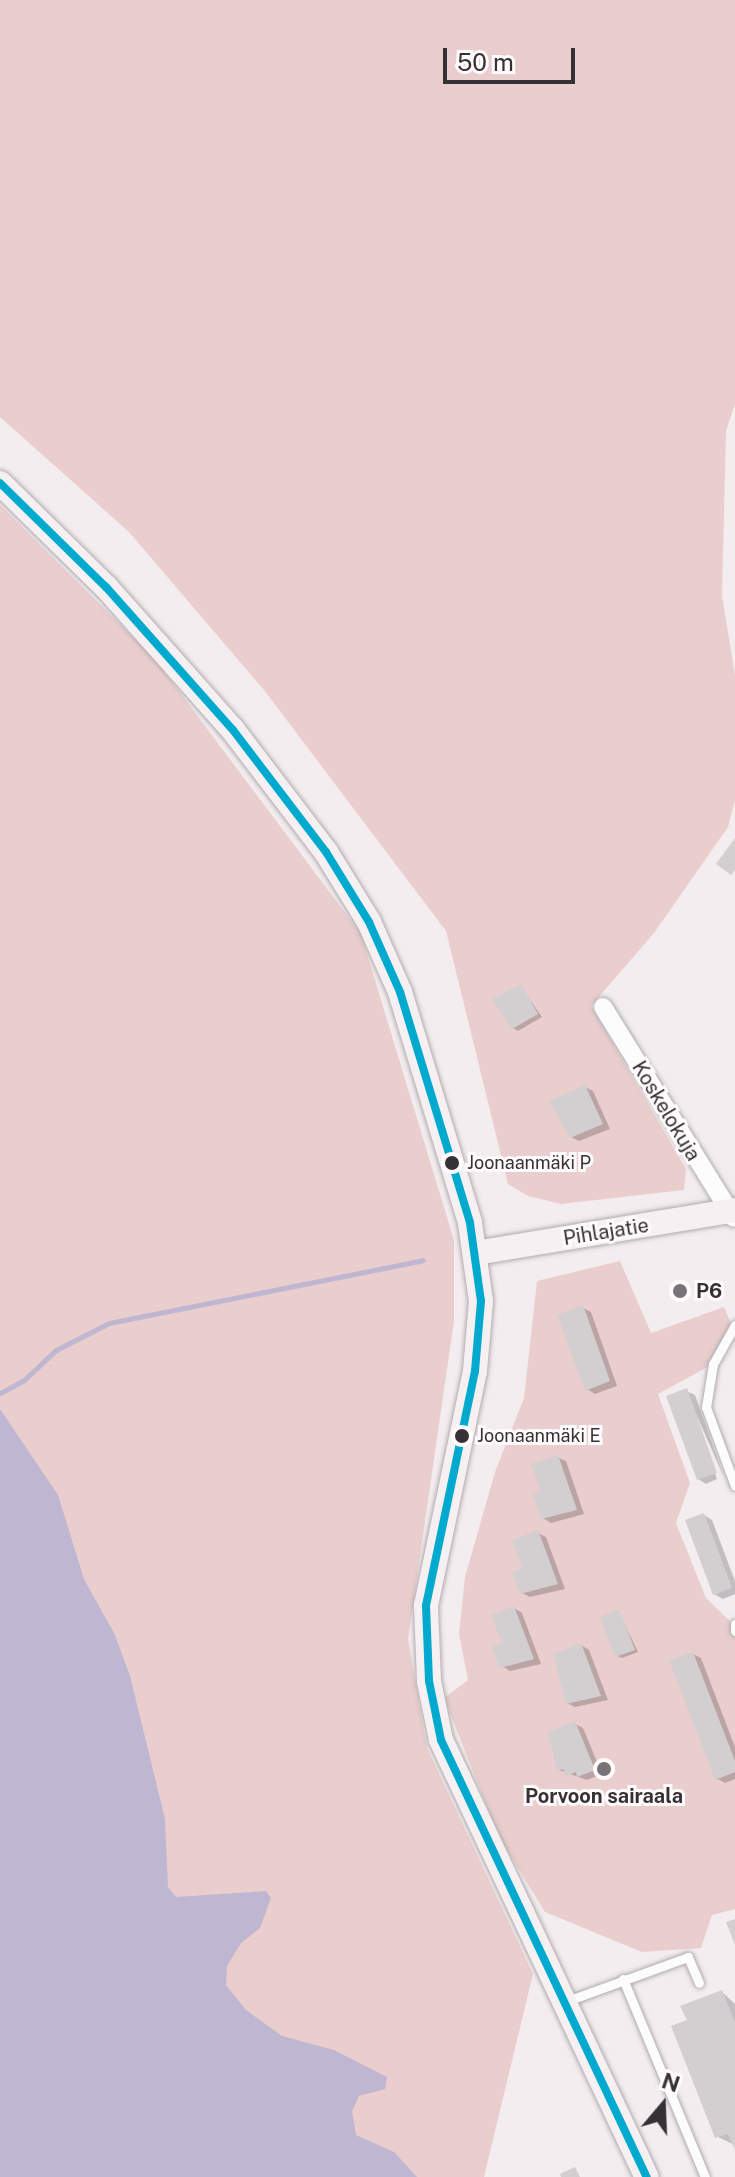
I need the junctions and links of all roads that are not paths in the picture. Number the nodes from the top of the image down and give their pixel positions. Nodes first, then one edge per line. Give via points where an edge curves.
1 (0, 483) edge
2 (603, 1007) dead end
3 (734, 1214) edge
4 (476, 1253) junction
5 (735, 1325) edge
6 (735, 1486) edge
7 (735, 1624) edge
8 (735, 1631) edge
9 (623, 1979) junction
10 (699, 1983) dead end
11 (567, 2001) junction
12 (647, 2177) edge
13 (705, 2177) edge

1 - 4 street via 106,587 233,730 349,890 400,992
2 - 3 street, Koskelokuja
3 - 4 street, Pihlajatie
4 - 11 street via 481,1301 477,1353 426,1606 429,1681 441,1740
5 - 6 lane via 713,1364 706,1407
7 - 8 lane
9 - 10 lane via 688,1957
9 - 11 lane
9 - 13 lane
11 - 12 street

